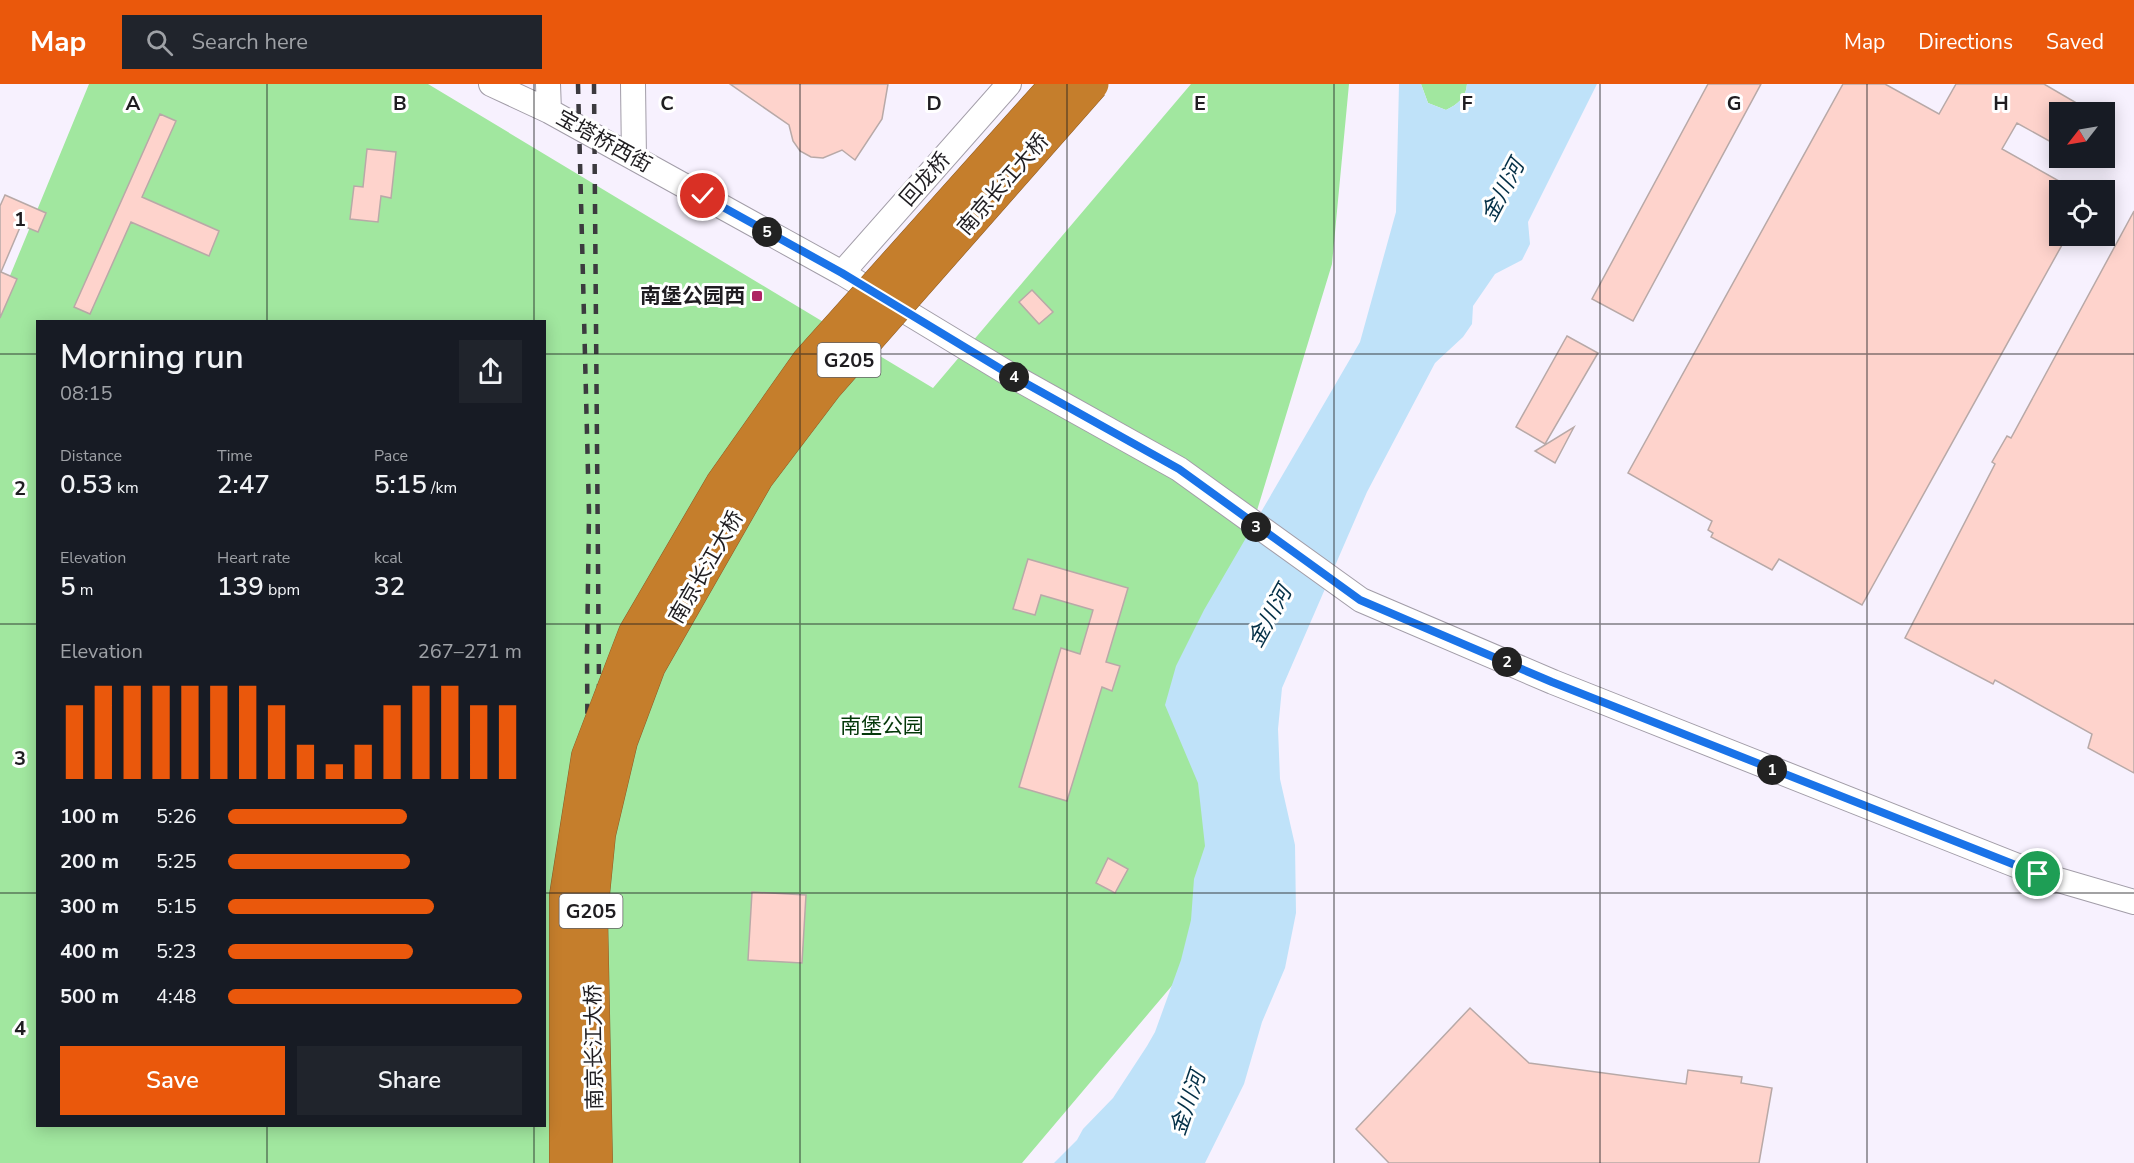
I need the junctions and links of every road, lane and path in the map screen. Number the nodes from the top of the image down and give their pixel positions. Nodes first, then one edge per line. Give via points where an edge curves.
1 (491, 84) edge
2 (548, 84) edge
3 (633, 84) edge
4 (1009, 84) edge
5 (1057, 84) edge
6 (1092, 84) edge
7 (549, 111) junction
8 (634, 158) junction
9 (842, 273) junction
10 (2134, 902) edge
11 (566, 1163) edge
12 (596, 1163) edge

1 - 7 street, 宝塔桥西街
2 - 7 street
3 - 8 street
4 - 9 street, 回龙桥
5 - 11 highway, 南京长江大桥 / G205, bridge via 808,362 722,484 635,633 588,756 566,896
6 - 12 highway, 南京长江大桥 / G205, bridge via 826,386 757,477 649,666 621,741 597,845 591,914
7 - 8 street, 宝塔桥西街
8 - 9 street, 宝塔桥西街
9 - 10 street, 宝塔桥西街 via 1009,374 1179,469 1360,600 1552,682 2017,866

